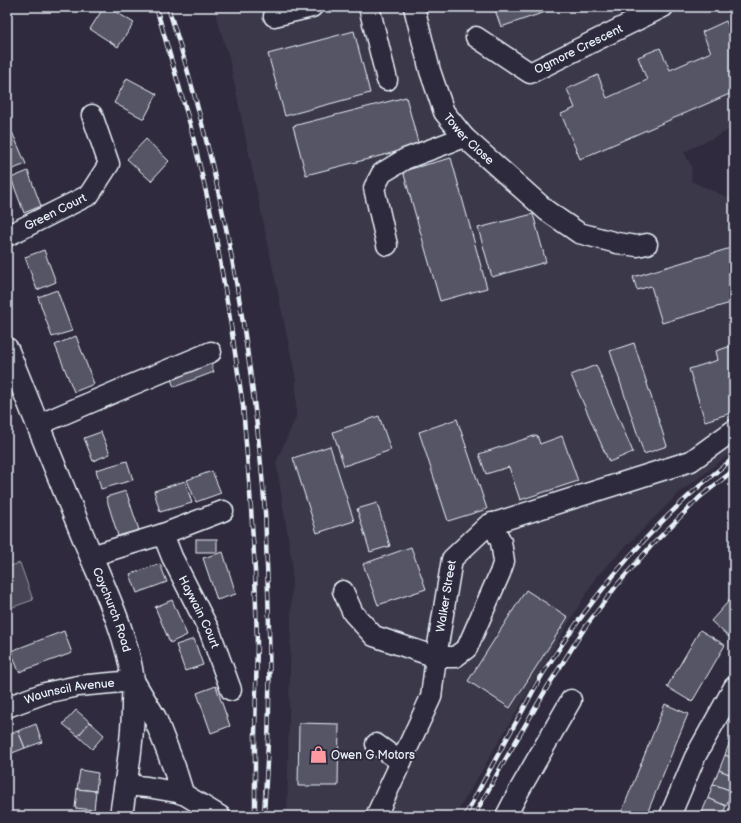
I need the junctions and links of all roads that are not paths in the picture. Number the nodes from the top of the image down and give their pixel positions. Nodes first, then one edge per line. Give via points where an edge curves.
1 (312, 7) edge
2 (369, 7) edge
3 (414, 7) edge
4 (663, 7) edge
5 (274, 16) dead end
6 (476, 37) dead end
7 (387, 80) dead end
8 (92, 115) dead end
9 (464, 137) junction
10 (7, 236) edge
11 (647, 244) dead end
12 (387, 245) dead end
13 (7, 349) edge
14 (211, 352) dead end
15 (38, 425) junction
16 (734, 430) edge
17 (223, 511) dead end
18 (492, 523) junction
19 (164, 534) junction
20 (91, 556) junction
21 (343, 591) dead end
22 (436, 657) junction
23 (133, 682) junction
24 (734, 687) edge
25 (231, 690) dead end
26 (571, 700) dead end
27 (7, 707) edge
28 (376, 744) dead end
29 (401, 762) junction
30 (125, 785) junction
31 (182, 793) junction
32 (121, 816) edge
33 (220, 816) edge
34 (376, 816) edge
35 (506, 816) edge
36 (670, 816) edge

1 - 5 street
2 - 7 street
3 - 9 street, Tower Close via 430,71 444,112
4 - 6 street, Ogmore Crescent via 530,73
8 - 10 street, Green Court via 108,164 89,195
9 - 11 street, Tower Close via 547,211 579,233 617,243 637,246
9 - 12 street via 406,159 382,173 374,188
13 - 15 main road, Coychurch Road
14 - 15 street
15 - 20 main road, Coychurch Road
16 - 18 street, Walker Street via 691,461
17 - 19 street
18 - 22 street, Walker Street via 452,559
18 - 22 street via 501,542 504,561 500,573 467,648 455,657
19 - 20 street
19 - 25 street, Haywain Court via 172,557 210,632
20 - 23 main road, Coychurch Road via 128,651
21 - 22 street via 353,613 374,636
22 - 29 street, Walker Street via 431,698
23 - 27 street, Waunscil Avenue via 71,687 45,693
23 - 30 main road, Coychurch Road via 133,717
23 - 31 main road via 155,718
24 - 36 street via 695,757
26 - 35 street
28 - 29 street
29 - 34 street, Walker Street
30 - 31 street
30 - 32 main road, Coychurch Road
31 - 33 street

